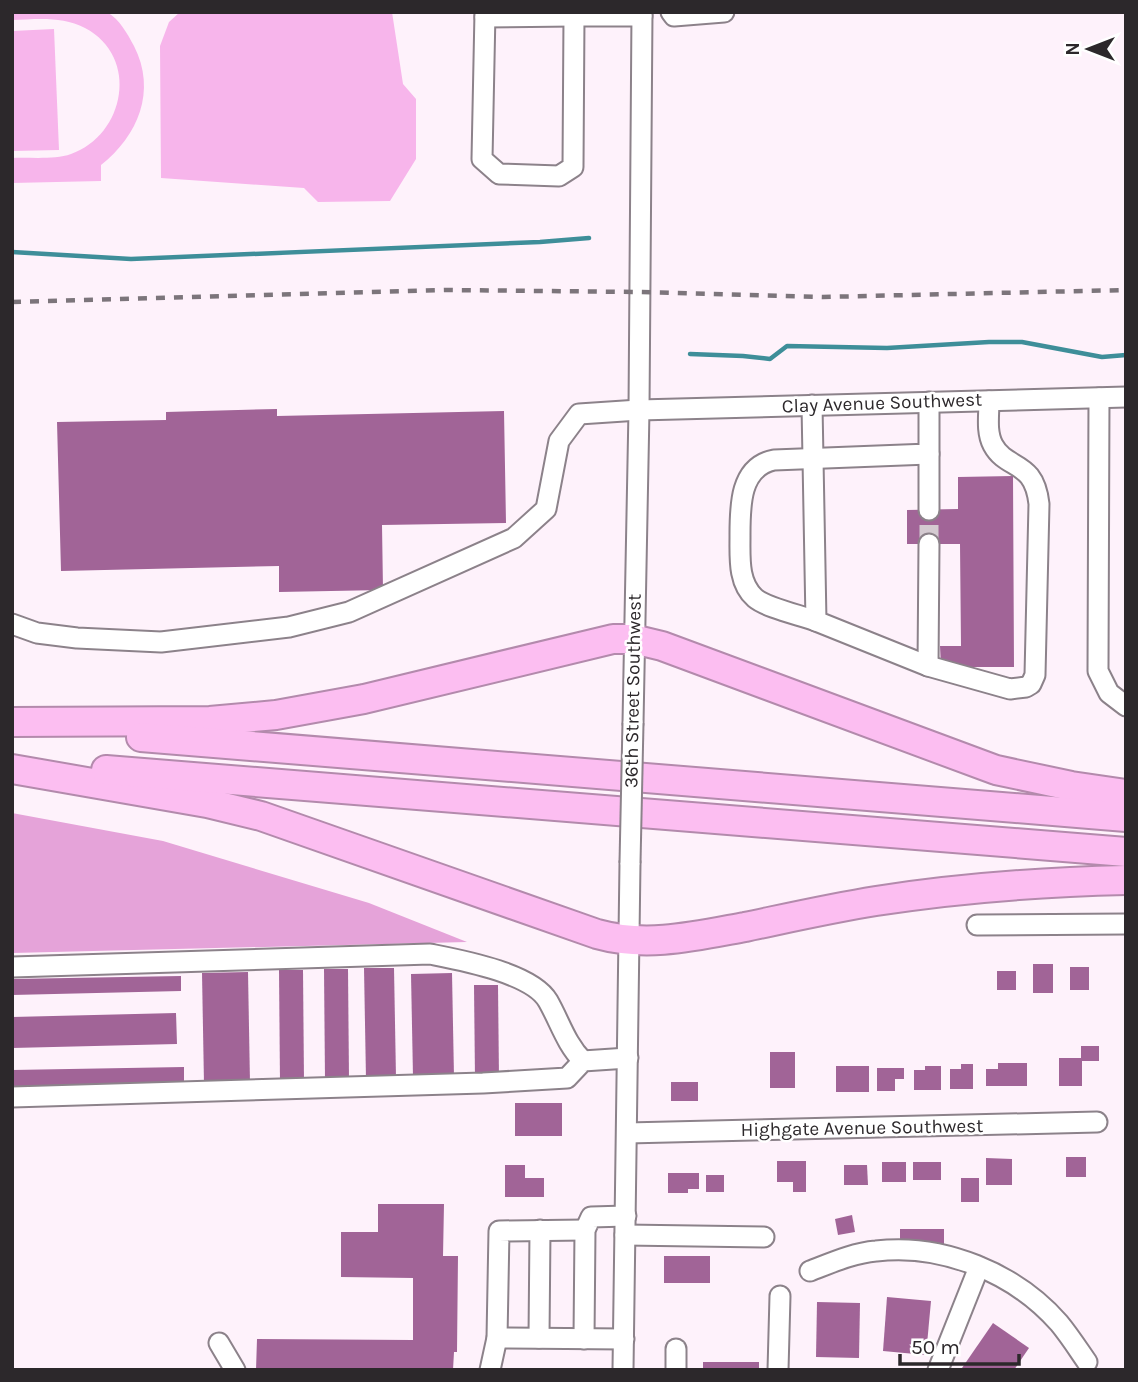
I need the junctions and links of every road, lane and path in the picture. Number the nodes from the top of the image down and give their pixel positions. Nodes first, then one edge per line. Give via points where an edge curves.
1 (671, 12) edge
2 (724, 12) edge
3 (574, 14) edge
4 (642, 14) edge
5 (485, 15) edge
6 (1126, 397) edge
7 (1099, 398) junction
8 (989, 401) junction
9 (929, 402) junction
10 (812, 405) junction
11 (639, 410) junction
12 (929, 454) junction
13 (814, 458) junction
14 (929, 509) tunnel mouth
15 (929, 544) tunnel mouth
16 (817, 621) junction
17 (12, 624) edge
18 (633, 639) junction
19 (928, 666) junction
20 (1126, 706) edge
21 (12, 725) edge
22 (12, 762) edge
23 (12, 769) edge
24 (1126, 794) edge
25 (1126, 817) edge
26 (1126, 852) edge
27 (1126, 880) edge
28 (1126, 923) edge
29 (977, 925) dead end
30 (629, 941) junction
31 (12, 967) edge
32 (628, 1058) junction
33 (583, 1062) junction
34 (12, 1097) edge
35 (1097, 1122) dead end
36 (627, 1133) junction
37 (625, 1226) junction
38 (540, 1230) junction
39 (585, 1230) junction
40 (764, 1237) dead end
41 (979, 1267) junction
42 (810, 1271) dead end
43 (780, 1296) dead end
44 (498, 1338) junction
45 (539, 1338) junction
46 (584, 1339) junction
47 (624, 1339) junction
48 (219, 1343) dead end
49 (676, 1349) dead end
50 (1087, 1362) dead end
51 (235, 1370) edge
52 (490, 1370) edge
53 (623, 1370) edge
54 (676, 1370) edge
55 (778, 1370) edge
56 (937, 1370) edge

1 - 2 street via 674,16
3 - 4 street
3 - 5 street
3 - 5 street via 573,167 559,176 499,174 482,159
4 - 11 street, 36th Street Southwest
6 - 7 street, Clay Avenue Southwest
7 - 8 street, Clay Avenue Southwest
7 - 20 street via 1098,671 1110,693
8 - 9 street, Clay Avenue Southwest
8 - 19 street via 989,436 994,449 1023,468 1038,493 1035,675 1026,687 1010,689
9 - 10 street, Clay Avenue Southwest
9 - 12 street
10 - 11 street, Clay Avenue Southwest
10 - 13 street
11 - 17 street, Clay Avenue Southwest via 579,414 559,441 546,509 514,538 349,612 289,627 161,642 77,638 37,633
11 - 18 street, 36th Street Southwest
12 - 13 street
12 - 14 street
13 - 16 street
13 - 16 street via 763,462 752,473 740,507 740,561 744,584 756,599
15 - 19 street
16 - 19 street
18 - 21 highway via 602,642 364,699 276,715
18 - 24 highway via 996,770
18 - 30 street, 36th Street Southwest, bridge
21 - 25 highway
22 - 26 highway
23 - 30 highway via 261,816 597,934
27 - 30 highway via 1027,883 927,894 699,936
28 - 29 street
30 - 32 street, 36th Street Southwest
31 - 33 street via 430,954 484,965 532,985 547,998 570,1048
32 - 33 street
32 - 36 street, 36th Street Southwest
33 - 34 street via 567,1078 495,1083
35 - 36 street, Highgate Avenue Southwest
36 - 37 street, 36th Street Southwest
37 - 39 street via 591,1217
37 - 40 street
37 - 47 street, 36th Street Southwest
38 - 39 street
38 - 44 street via 498,1233
38 - 45 street
39 - 46 street
41 - 42 street via 913,1250 876,1251
41 - 50 street via 1002,1276 1033,1298 1059,1323
41 - 56 street
43 - 55 street
44 - 45 street
44 - 52 street
45 - 46 street
46 - 47 street
47 - 53 street, 36th Street Southwest
48 - 51 street
49 - 54 street

